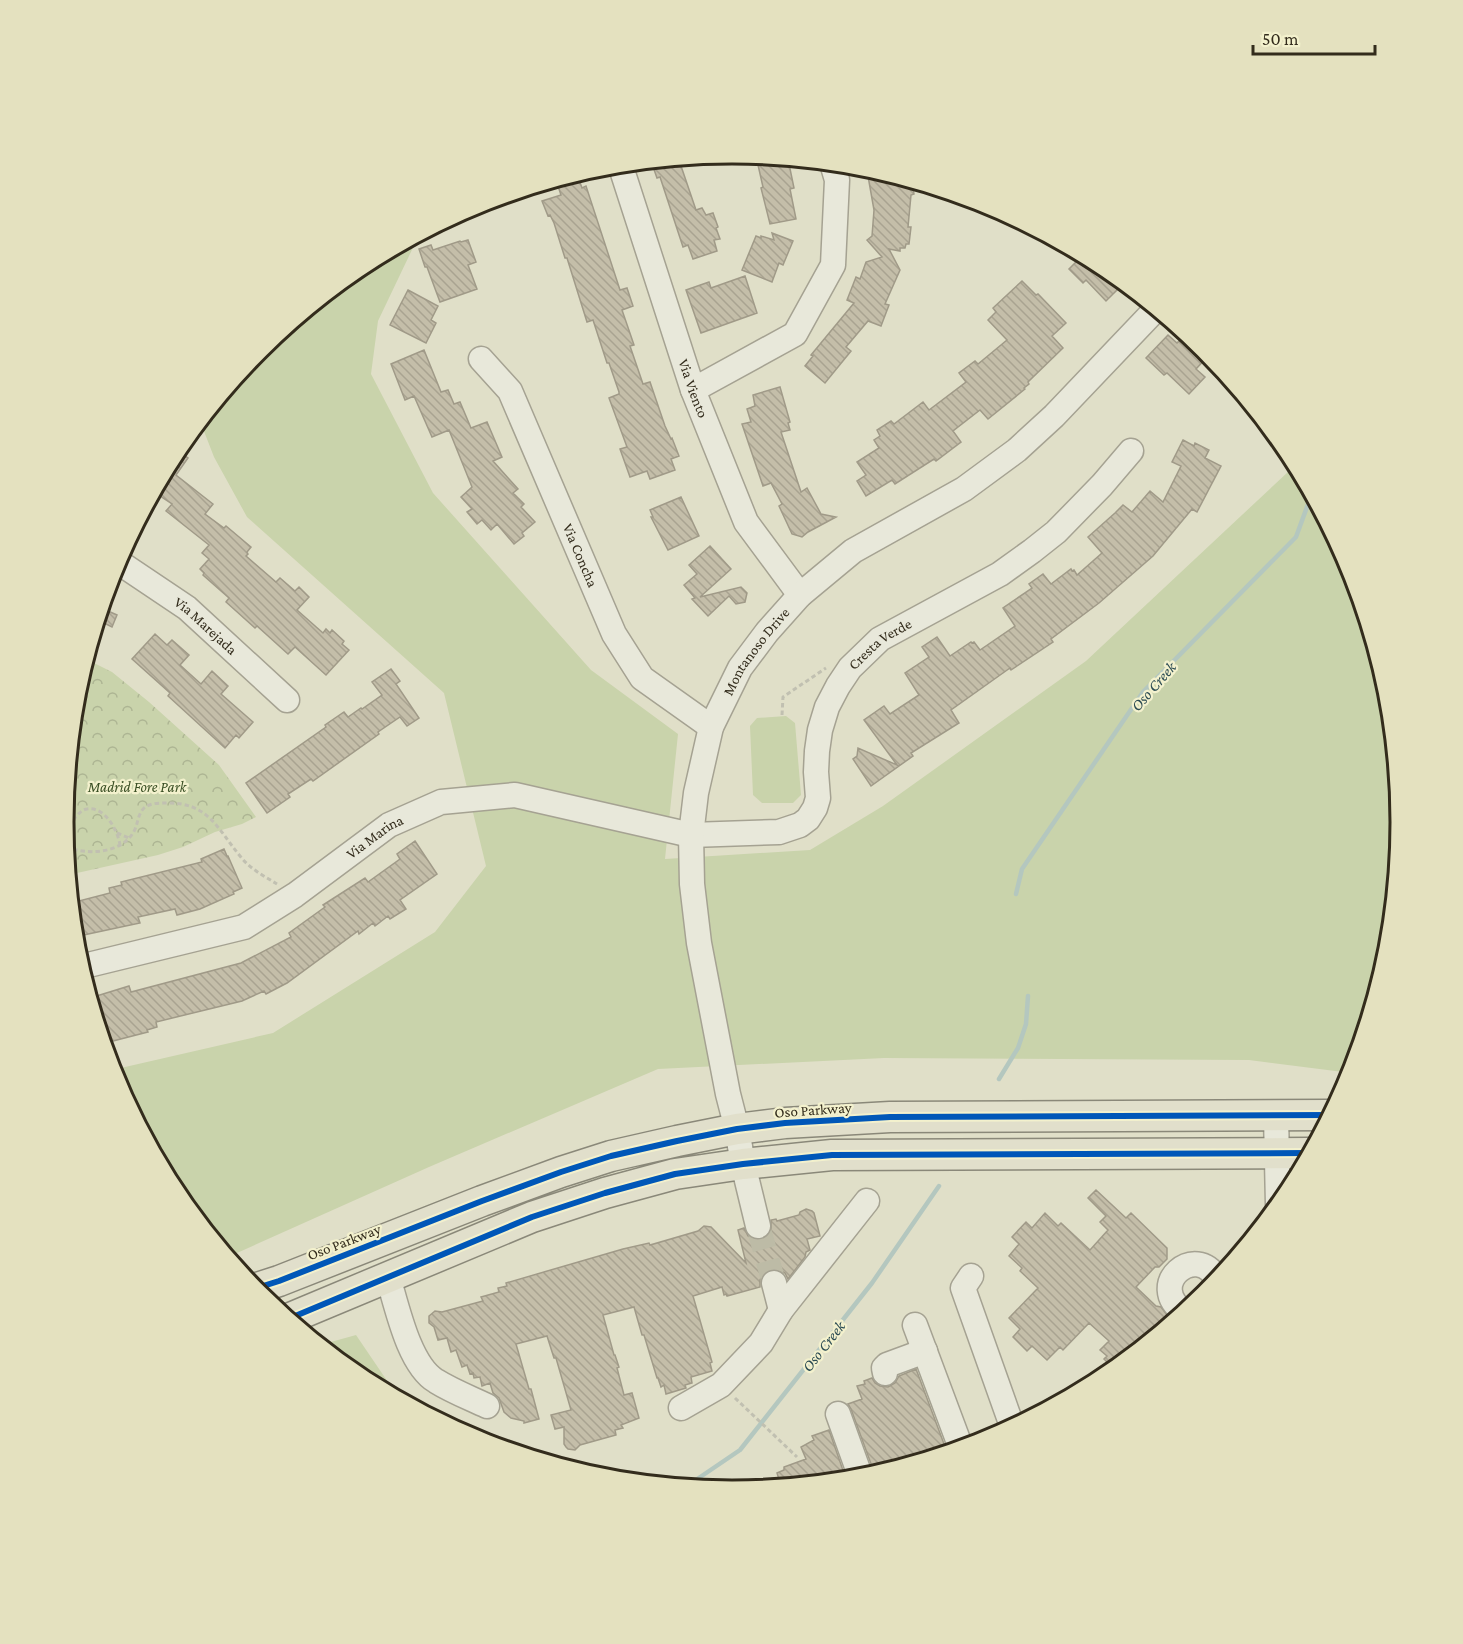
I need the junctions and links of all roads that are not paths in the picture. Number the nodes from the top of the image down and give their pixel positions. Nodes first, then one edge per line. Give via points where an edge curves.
1 (835, 173) edge
2 (623, 174) edge
3 (1150, 315) edge
4 (481, 359) dead end
5 (693, 390) junction
6 (1131, 451) dead end
7 (125, 567) edge
8 (800, 595) junction
9 (287, 700) dead end
10 (711, 727) junction
11 (691, 836) junction
12 (89, 965) edge
13 (1321, 1115) edge
14 (1276, 1116) junction
15 (737, 1129) junction
16 (1277, 1154) junction
17 (1299, 1154) edge
18 (742, 1164) junction
19 (1278, 1190) edge
20 (867, 1201) dead end
21 (758, 1226) tunnel mouth
22 (1212, 1271) edge
23 (971, 1276) dead end
24 (387, 1277) junction
25 (774, 1283) tunnel mouth
26 (265, 1286) edge
27 (1177, 1306) edge
28 (781, 1310) junction
29 (296, 1315) edge
30 (915, 1325) dead end
31 (925, 1351) junction
32 (885, 1373) dead end
33 (487, 1406) dead end
34 (681, 1408) dead end
35 (837, 1414) dead end
36 (1009, 1418) edge
37 (958, 1439) edge
38 (857, 1467) edge

1 - 5 street via 833,265 795,334
2 - 5 street, Via Viento
3 - 8 street, Montanoso Drive via 1017,450 964,489 853,551
4 - 10 street, Via Concha via 510,391 614,634 642,678
5 - 8 street, Via Viento via 746,522
6 - 11 street, Cresta Verde via 1087,501 1032,551 1000,574 880,639 848,671 827,707 820,730 818,798 808,819 779,832
7 - 9 street, Via Marejada via 188,608
8 - 10 street, Montanoso Drive via 740,668
10 - 11 street, Montanoso Drive
11 - 12 street, Via Marina via 515,795 441,802 389,825 244,927
11 - 15 street, Montanoso Drive via 699,943
13 - 14 main road, Oso Parkway
14 - 15 main road, Oso Parkway via 890,1117
14 - 16 street
15 - 18 street, Montanoso Drive
15 - 26 main road, Oso Parkway via 611,1156 561,1172
16 - 17 main road
16 - 18 main road via 832,1155
16 - 19 street
18 - 21 street, Montanoso Drive
18 - 24 main road via 675,1174 605,1193 532,1217
20 - 28 street
22 - 27 street via 1192,1264 1178,1271 1170,1285 1172,1301
23 - 36 street via 963,1288
24 - 29 main road
24 - 33 street via 419,1364 434,1381
25 - 28 street
28 - 34 street via 761,1343 721,1385
30 - 31 street
31 - 32 street via 887,1365
31 - 37 street
35 - 38 street

